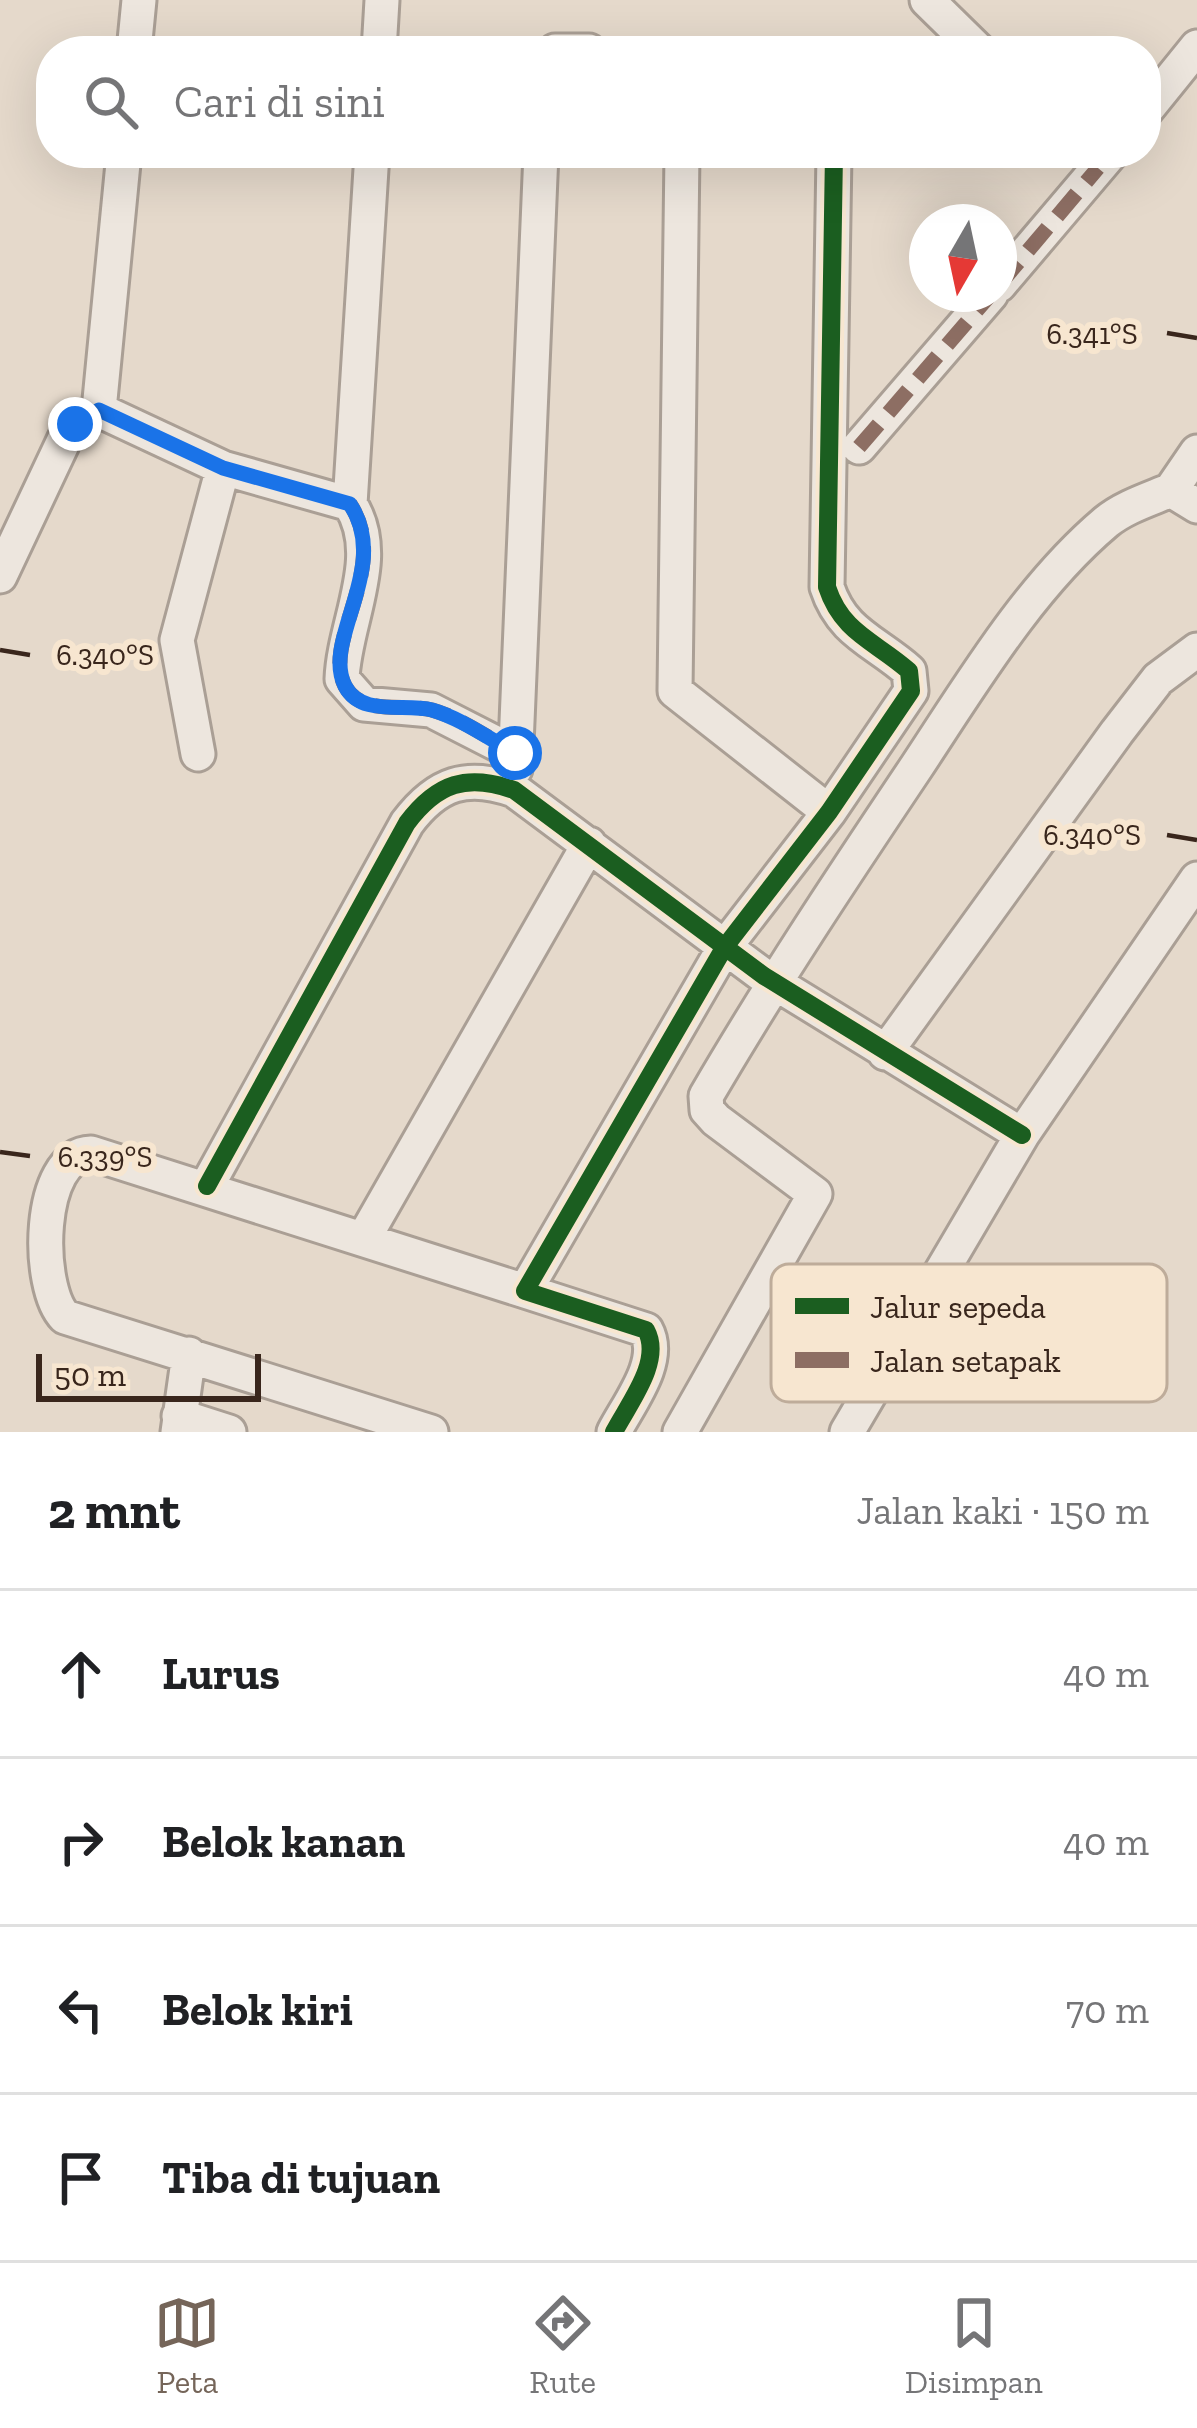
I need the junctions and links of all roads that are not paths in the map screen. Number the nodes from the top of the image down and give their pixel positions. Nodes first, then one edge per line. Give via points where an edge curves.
1 (139, 0) edge
2 (382, 0) edge
3 (927, 0) edge
4 (135, 36) edge
5 (380, 36) edge
6 (964, 36) edge
7 (1197, 47) edge
8 (1161, 91) edge
9 (123, 168) edge
10 (371, 168) edge
11 (540, 168) edge
12 (682, 168) edge
13 (834, 168) edge
14 (1089, 168) edge
15 (1017, 262) edge
16 (976, 312) edge
17 (99, 410) junction
18 (860, 447) dead end
19 (1197, 452) edge
20 (223, 468) junction
21 (1184, 498) edge
22 (350, 504) junction
23 (0, 576) edge
24 (1197, 650) edge
25 (515, 753) junction
26 (198, 754) dead end
27 (514, 790) junction
28 (829, 812) junction
29 (589, 844) junction
30 (1197, 879) edge
31 (750, 966) junction
32 (885, 1053) junction
33 (1022, 1136) junction
34 (207, 1186) junction
35 (364, 1238) junction
36 (778, 1264) edge
37 (947, 1264) edge
38 (771, 1276) edge
39 (524, 1292) junction
40 (189, 1354) junction
41 (866, 1402) edge
42 (178, 1424) edge
43 (229, 1432) edge
44 (431, 1432) edge
45 (614, 1432) edge
46 (680, 1432) edge
47 (848, 1432) edge

1 - 4 street
2 - 5 street
3 - 6 street
7 - 8 street
9 - 17 street
10 - 22 street
11 - 25 street
12 - 28 street via 675,691
13 - 28 street via 827,586 853,633 904,666 911,681 909,698
14 - 15 street
16 - 18 street
17 - 20 street
17 - 23 street via 66,436
19 - 21 street
20 - 22 street
20 - 26 street via 177,640
21 - 31 street via 1112,517 1057,571
22 - 25 street via 364,548 343,653 348,692 364,704 431,710
24 - 32 street via 1158,680 1117,732
25 - 27 street
27 - 29 street
27 - 34 street via 486,780 450,784 420,806
28 - 31 street
29 - 31 street
29 - 35 street
30 - 33 street
31 - 32 street
31 - 36 street via 707,1110 808,1184 814,1202
31 - 39 street
32 - 33 street
33 - 37 street
34 - 35 street
34 - 40 street via 82,1153 58,1180 44,1223 53,1294 65,1317
35 - 39 street
38 - 46 street
39 - 45 street via 646,1330 651,1360
40 - 42 street
40 - 44 street
41 - 47 street
42 - 43 street

